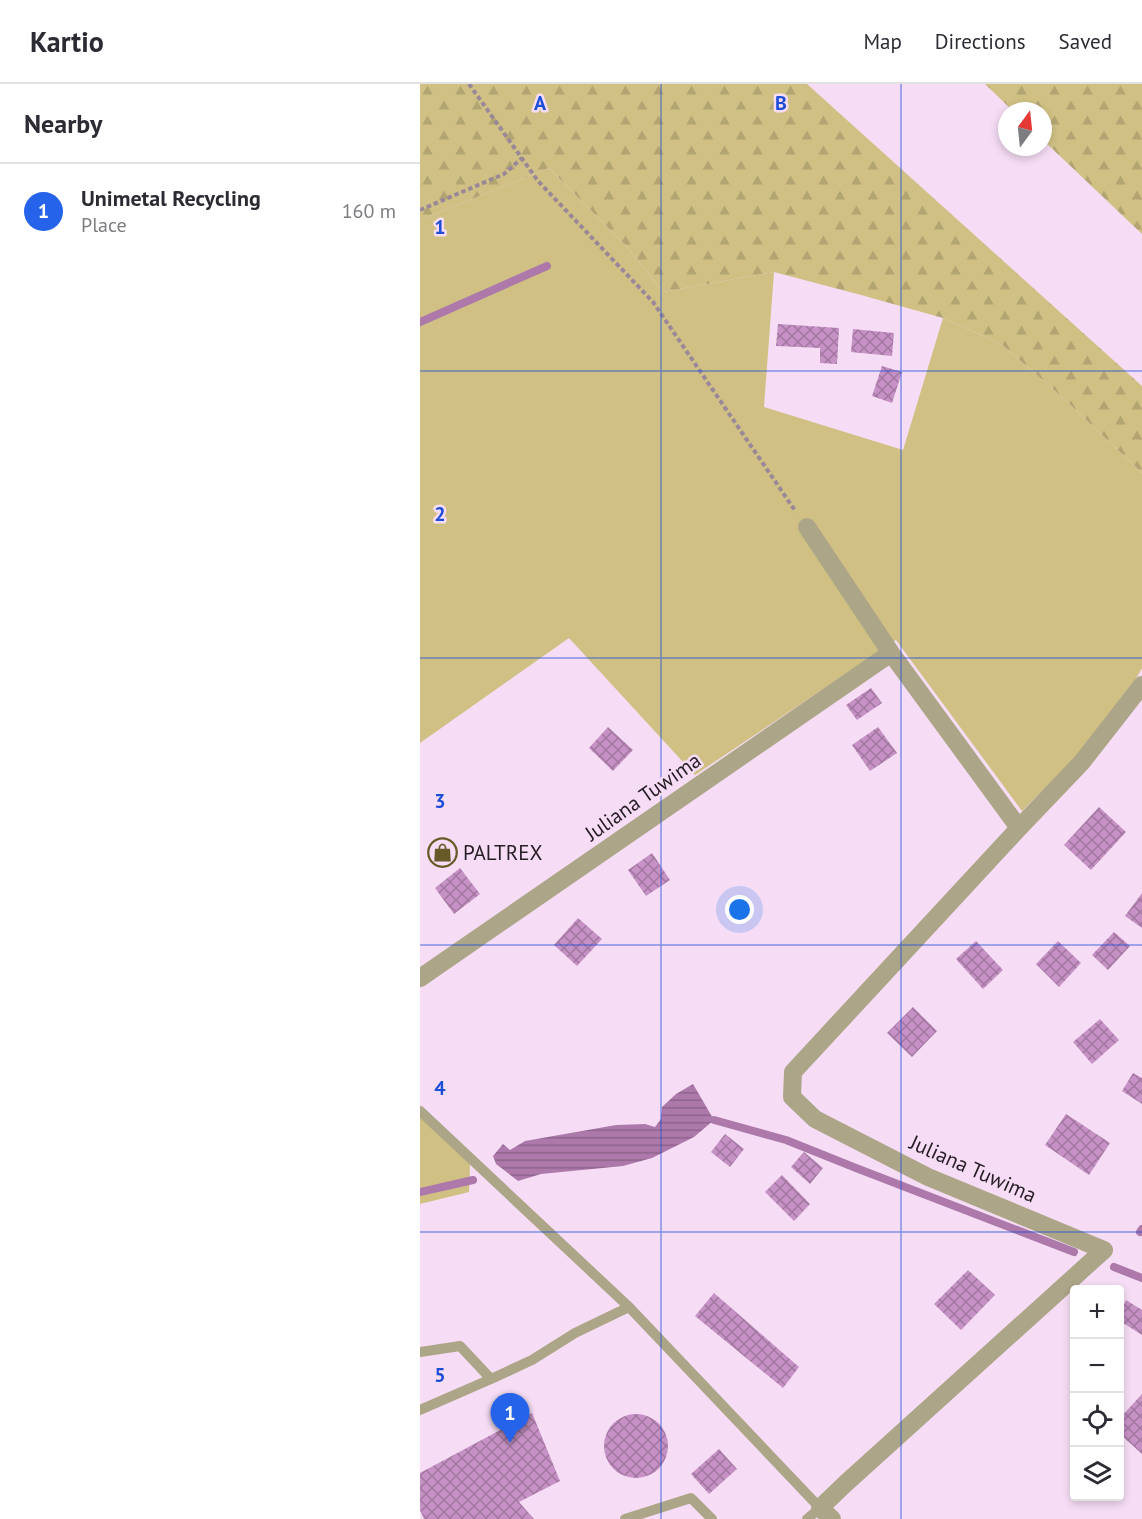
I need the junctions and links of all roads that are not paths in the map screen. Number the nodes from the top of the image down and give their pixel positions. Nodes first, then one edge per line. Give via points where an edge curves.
1 (807, 527) road end
2 (891, 652) junction
3 (1142, 685) edge
4 (1019, 828) junction
5 (420, 978) edge
6 (420, 1111) edge
7 (629, 1307) junction
8 (420, 1352) edge
9 (491, 1379) junction
10 (420, 1410) edge
11 (820, 1515) edge
12 (625, 1519) edge
13 (712, 1519) edge

1 - 2 street
2 - 4 street
2 - 5 street, Juliana Tuwima
3 - 4 street, Juliana Tuwima via 1082,762
4 - 11 street, Juliana Tuwima via 793,1072 792,1097 815,1119 928,1177 1104,1250
6 - 7 lane
7 - 9 lane
7 - 11 lane
8 - 9 lane via 460,1346
9 - 10 lane
12 - 13 lane via 691,1498

